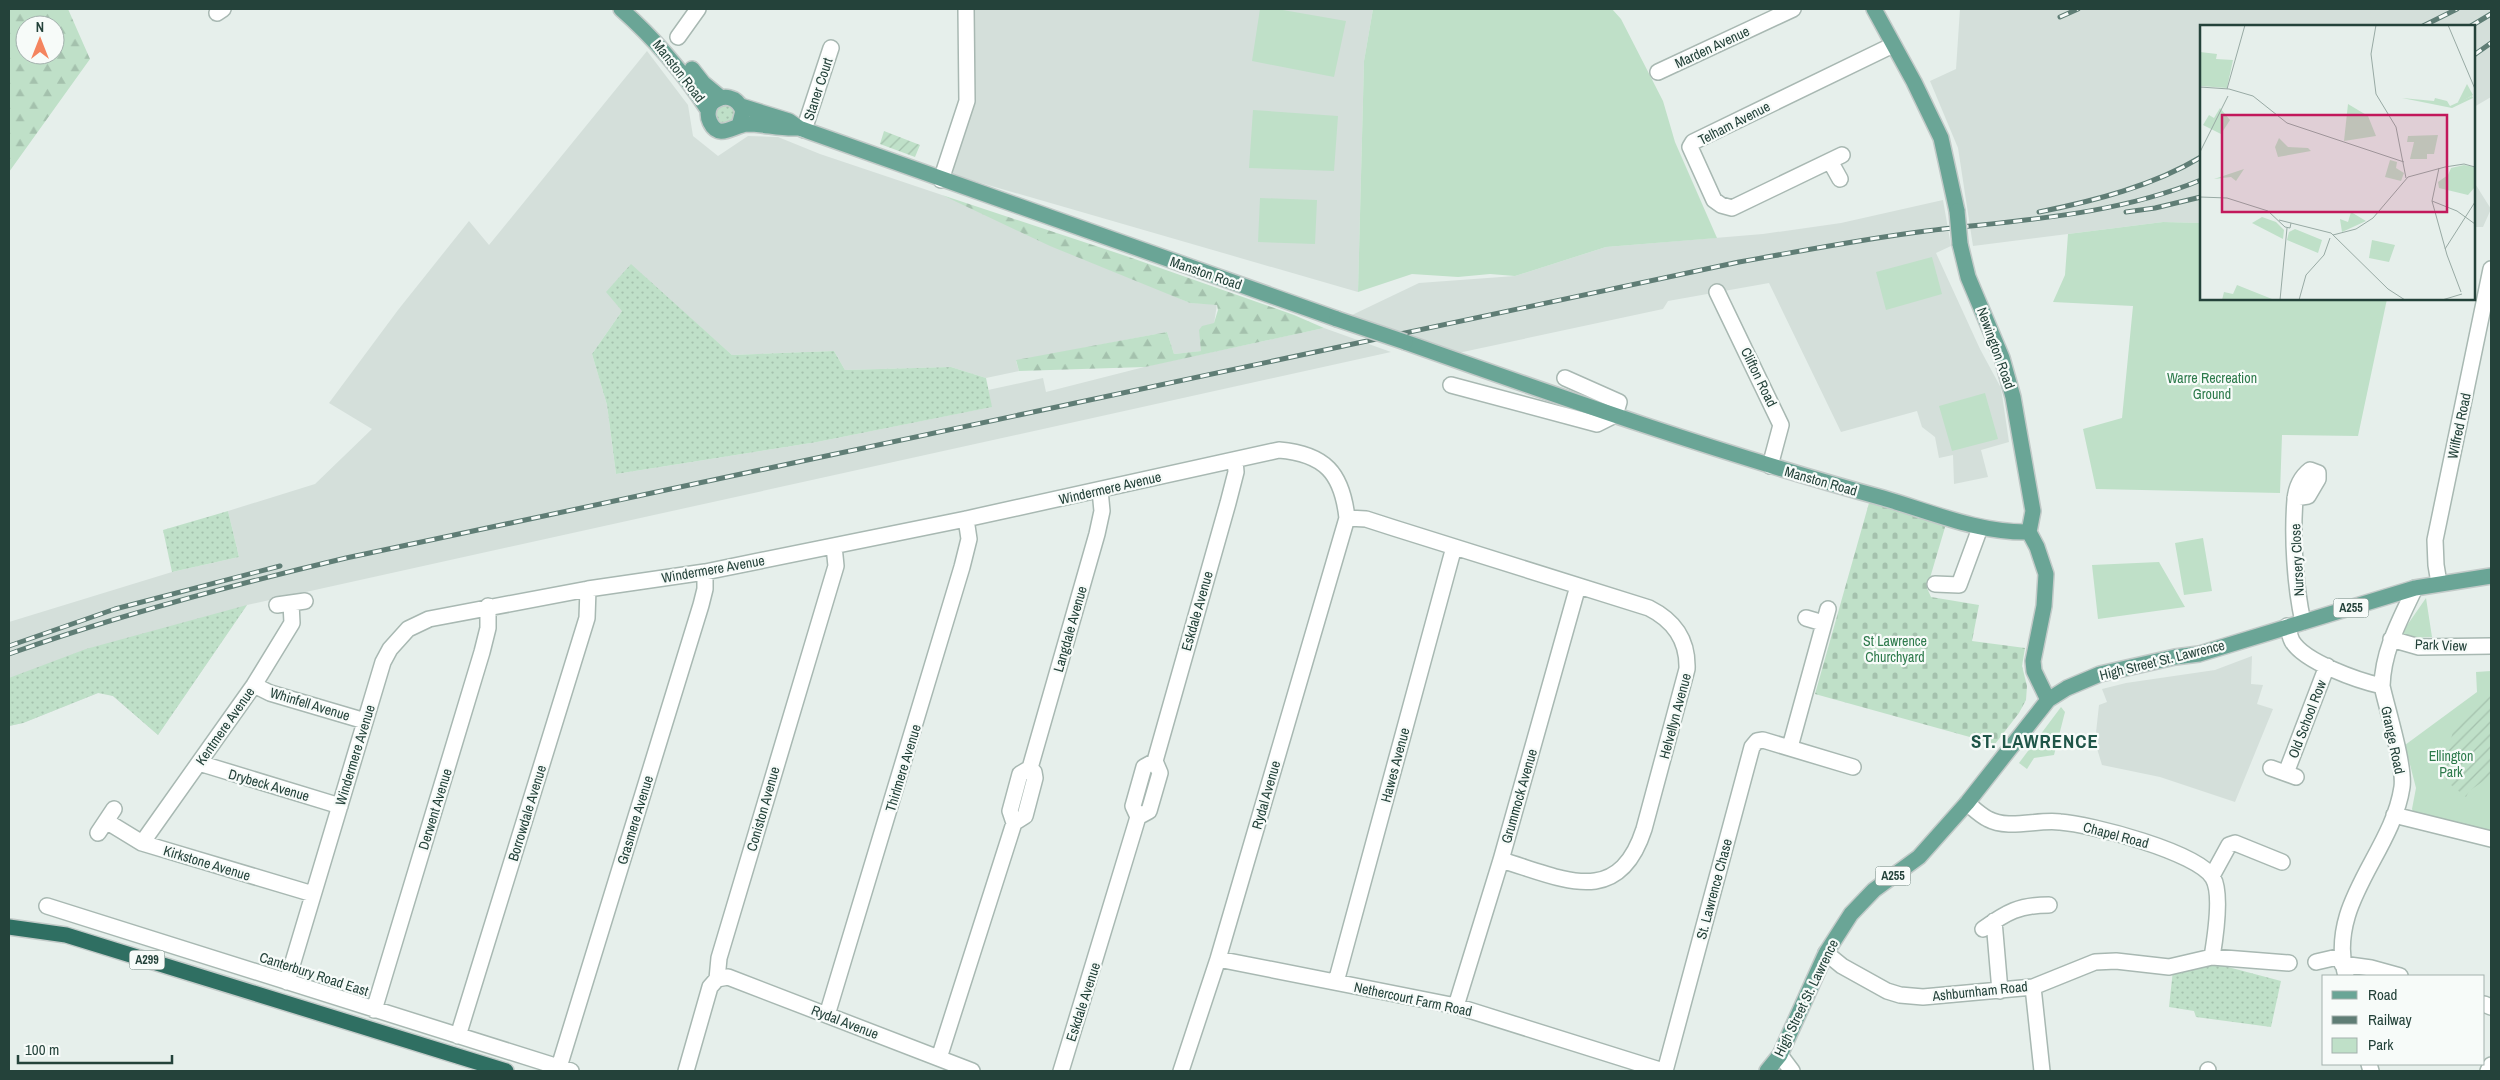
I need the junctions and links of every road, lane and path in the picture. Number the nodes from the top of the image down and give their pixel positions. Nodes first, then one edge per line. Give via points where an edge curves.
1 (621, 9) edge
2 (698, 9) edge
3 (966, 9) edge
4 (1793, 9) edge
5 (1874, 9) edge
6 (649, 34) junction
7 (678, 36) dead end
8 (1893, 45) junction
9 (831, 48) dead end
10 (1658, 72) dead end
11 (720, 97) junction
12 (741, 106) junction
13 (708, 110) junction
14 (739, 126) junction
15 (802, 129) junction
16 (1840, 179) dead end
17 (941, 180) junction
18 (2491, 269) edge
19 (1717, 292) dead end
20 (1565, 378) dead end
21 (1451, 385) dead end
22 (1615, 415) junction
23 (1235, 460) junction
24 (1770, 466) junction
25 (1100, 490) junction
26 (2295, 498) dead end
27 (1347, 518) junction
28 (966, 519) junction
29 (1980, 528) junction
30 (2029, 532) junction
31 (834, 546) junction
32 (1454, 547) junction
33 (705, 572) junction
34 (2491, 576) edge
35 (2439, 583) junction
36 (1935, 584) dead end
37 (1578, 586) junction
38 (2415, 588) junction
39 (588, 589) junction
40 (291, 603) dead end
41 (488, 606) junction
42 (1806, 618) dead end
43 (2303, 622) junction
44 (2288, 626) junction
45 (2391, 639) junction
46 (2491, 646) edge
47 (2328, 666) junction
48 (254, 685) junction
49 (2382, 686) junction
50 (2048, 700) junction
51 (366, 721) junction
52 (1790, 747) junction
53 (199, 763) junction
54 (2271, 768) dead end
55 (1844, 769) dead end
56 (1967, 803) junction
57 (340, 806) junction
58 (2394, 815) junction
59 (106, 821) dead end
60 (2491, 839) edge
61 (142, 843) junction
62 (1501, 860) junction
63 (2282, 862) dead end
64 (2212, 876) junction
65 (313, 894) junction
66 (47, 906) dead end
67 (2049, 906) dead end
68 (9, 927) edge
69 (1826, 953) junction
70 (2212, 957) junction
71 (1218, 959) junction
72 (2316, 962) dead end
73 (2289, 963) dead end
74 (2343, 965) edge
75 (2396, 975) edge
76 (718, 979) junction
77 (287, 982) junction
78 (1336, 982) junction
79 (2033, 987) junction
80 (2000, 991) junction
81 (1456, 1006) junction
82 (374, 1010) junction
83 (827, 1015) junction
84 (458, 1036) junction
85 (1780, 1055) junction
86 (939, 1058) junction
87 (2491, 1065) edge
88 (565, 1069) edge
89 (506, 1071) edge
90 (686, 1071) edge
91 (972, 1071) edge
92 (1061, 1071) edge
93 (1181, 1071) edge
94 (1664, 1071) edge
95 (1767, 1071) edge
96 (1792, 1071) edge
97 (2042, 1071) edge
98 (2488, 1071) edge

1 - 6 main road, Manston Road
2 - 7 street
3 - 17 street via 967,101
4 - 10 street, Marden Avenue
5 - 8 main road, Newington Road
6 - 11 main road, Manston Road via 671,44 703,83
6 - 13 main road, Manston Road via 679,68
8 - 16 street, Telham Avenue via 1694,142 1690,147 1714,200 1721,206 1732,208 1836,158
8 - 30 main road, Newington Road, bridge via 1941,138 1968,277 2008,374 2033,511
9 - 15 street, Staner Court
11 - 12 main road, Manston Road via 732,98
11 - 13 main road, Manston Road
12 - 14 main road via 743,116
12 - 15 main road, Manston Road via 789,121
13 - 14 main road, Manston Road via 715,129 729,132
14 - 15 main road, Manston Road
15 - 17 main road, Manston Road
17 - 22 main road, Manston Road, bridge
18 - 35 street, Wilfred Road via 2435,540
19 - 24 street, Clifton Road via 1781,426
20 - 22 street via 1619,402
21 - 22 street via 1597,424
22 - 24 main road, Manston Road
23 - 25 street, Windermere Avenue
23 - 27 street, Windermere Avenue via 1280,450 1311,456 1326,465 1342,486
23 - 92 street, Eskdale Avenue via 1236,472 1228,503 1155,761 1144,767 1133,806 1138,817
24 - 29 main road, Manston Road
25 - 28 street, Windermere Avenue
25 - 86 street, Langdale Avenue via 1102,511 1097,534 1030,768 1035,778 1024,816 1014,823
26 - 43 street, Nursery Close
27 - 32 street, Helvellyn Avenue via 1366,519
27 - 71 street, Rydal Avenue
28 - 31 street, Windermere Avenue
28 - 83 street, Thirlmere Avenue via 969,539 962,567
29 - 30 main road, Manston Road
29 - 36 street via 1959,585
30 - 50 main road via 2046,574 2044,606 2033,661 2034,671
31 - 33 street, Windermere Avenue
31 - 76 street, Coniston Avenue via 836,566 719,958
32 - 37 street, Helvellyn Avenue
32 - 78 street, Hawes Avenue
33 - 39 street, Windermere Avenue
33 - 88 street, Grasmere Avenue via 701,605
34 - 35 main road, A255
35 - 38 main road, A255
37 - 62 street, Grummock Avenue
37 - 62 street, Helvellyn Avenue via 1649,608 1664,616 1683,640 1688,654 1688,669 1644,829 1639,846 1627,866 1612,877 1590,882 1570,881
38 - 43 main road, High Street St. Lawrence / A255
38 - 45 street, Grange Road
39 - 41 street, Windermere Avenue
39 - 84 street, Borrowdale Avenue via 587,618
40 - 48 street, Kentmere Avenue via 292,623
41 - 51 street, Windermere Avenue via 429,619 408,629 383,662
41 - 82 street, Derwent Avenue via 484,644
42 - 52 street via 1826,616
43 - 44 main road, High Street St. Lawrence / A255
44 - 47 street via 2295,645
44 - 50 main road, High Street St. Lawrence / A255 via 2199,654 2100,674
45 - 46 street, Park View via 2418,647
45 - 49 street, Grange Road
47 - 49 street
47 - 54 street, Old School Row via 2291,775
48 - 51 street, Whinfell Avenue via 270,693
48 - 53 street, Kentmere Avenue
49 - 58 street, Grange Road via 2401,771 2402,784
50 - 56 main road, High Street St. Lawrence / A255
51 - 57 street, Windermere Avenue
52 - 55 street, St. Lawrence Chase
52 - 94 street, St. Lawrence Chase via 1763,740 1757,741 1752,748
53 - 57 street, Drybeck Avenue
53 - 61 street, Kentmere Avenue
56 - 64 street, Chapel Road via 1988,819 2003,824 2061,822 2140,839
56 - 69 main road, High Street St. Lawrence / A255 via 1919,857 1874,890 1851,914
57 - 65 street, Windermere Avenue
58 - 60 street
58 - 74 street, Grange Road via 2348,913 2340,941
59 - 61 street, Kirkstone Avenue
61 - 65 street, Kirkstone Avenue
62 - 81 street, Grummock Avenue
63 - 64 street via 2235,843 2229,845
64 - 70 street via 2217,900
65 - 77 street, Windermere Avenue
66 - 77 street, Canterbury Road East
67 - 80 street via 2011,910 1989,925
68 - 89 highway, A299 via 66,935
69 - 80 street, Ashburnham Road via 1842,966 1900,995 1923,997
69 - 85 main road, High Street St. Lawrence / A255
70 - 73 street, Ashburnham Road
70 - 79 street, Ashburnham Road via 2169,967 2116,960 2095,962
71 - 78 street, Nethercourt Farm Road
71 - 93 street, Rydal Avenue
72 - 74 street
74 - 75 street
76 - 83 street, Rydal Avenue via 728,977
76 - 90 street, Coniston Avenue via 710,987
77 - 82 street, Canterbury Road East
78 - 81 street, Nethercourt Farm Road
79 - 80 street, Ashburnham Road
79 - 97 street
81 - 94 street, Nethercourt Farm Road
82 - 84 street, Canterbury Road East
83 - 86 street, Rydal Avenue
84 - 88 street, Canterbury Road East
85 - 95 main road, High Street St. Lawrence / A255
85 - 96 street
86 - 91 street, Rydal Avenue
87 - 98 street

